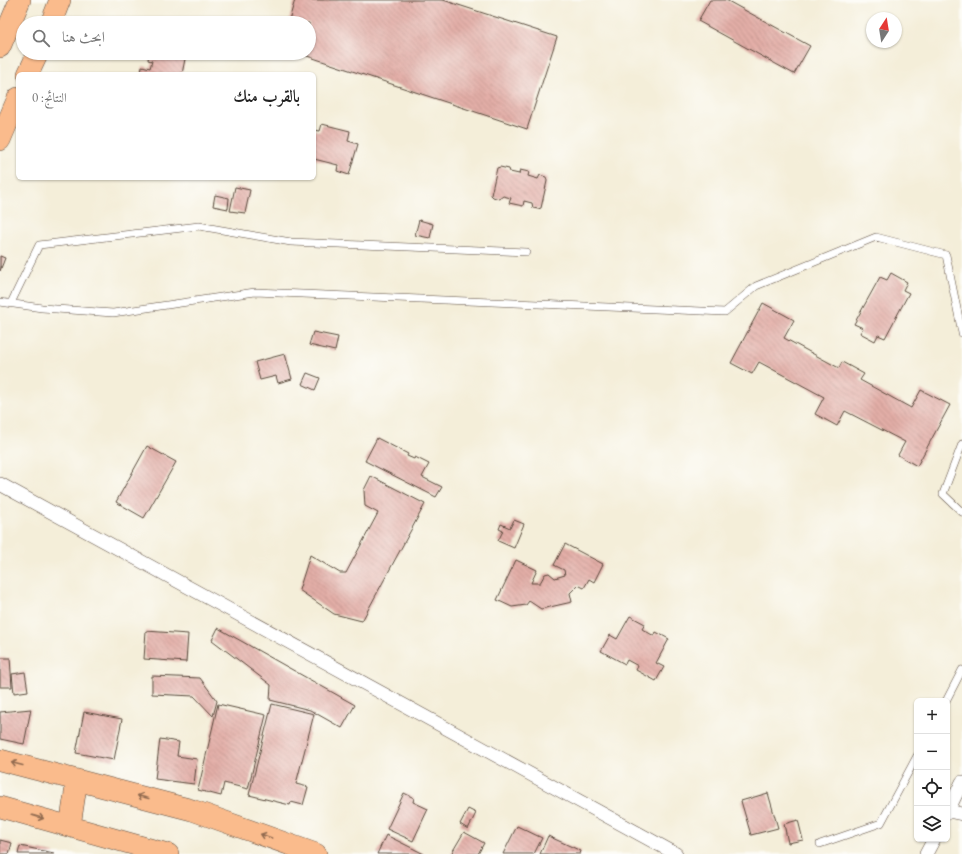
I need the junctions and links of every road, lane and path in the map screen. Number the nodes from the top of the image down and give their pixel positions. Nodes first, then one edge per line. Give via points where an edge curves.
1 (20, 0) edge
2 (60, 0) edge
3 (53, 16) edge
4 (0, 47) edge
5 (35, 60) edge
6 (29, 72) edge
7 (16, 103) edge
8 (0, 140) edge
9 (526, 252) dead end
10 (0, 302) edge
11 (11, 303) junction
12 (962, 333) edge
13 (962, 444) edge
14 (0, 484) edge
15 (962, 512) edge
16 (962, 670) edge
17 (948, 698) edge
18 (0, 760) edge
19 (914, 762) edge
20 (77, 780) junction
21 (962, 782) edge
22 (0, 806) edge
23 (950, 808) edge
24 (950, 812) edge
25 (962, 814) edge
26 (70, 826) junction
27 (932, 842) edge
28 (820, 844) dead end
29 (168, 854) edge
30 (316, 854) edge
31 (676, 854) edge
32 (926, 854) edge

1 - 4 main road
2 - 3 main road
5 - 6 main road
7 - 8 main road
9 - 11 lane via 291,242 200,226 39,245
10 - 11 lane
11 - 12 lane via 113,313 255,292 725,312 756,286 876,237 946,255
13 - 15 lane via 943,494
14 - 31 street
16 - 17 lane
20 -> 18 main road
19 - 28 lane via 882,823
20 - 26 main road
30 -> 20 main road via 192,810
21 - 23 street
22 -> 26 main road
24 - 25 street
26 - 29 main road
27 - 32 street

